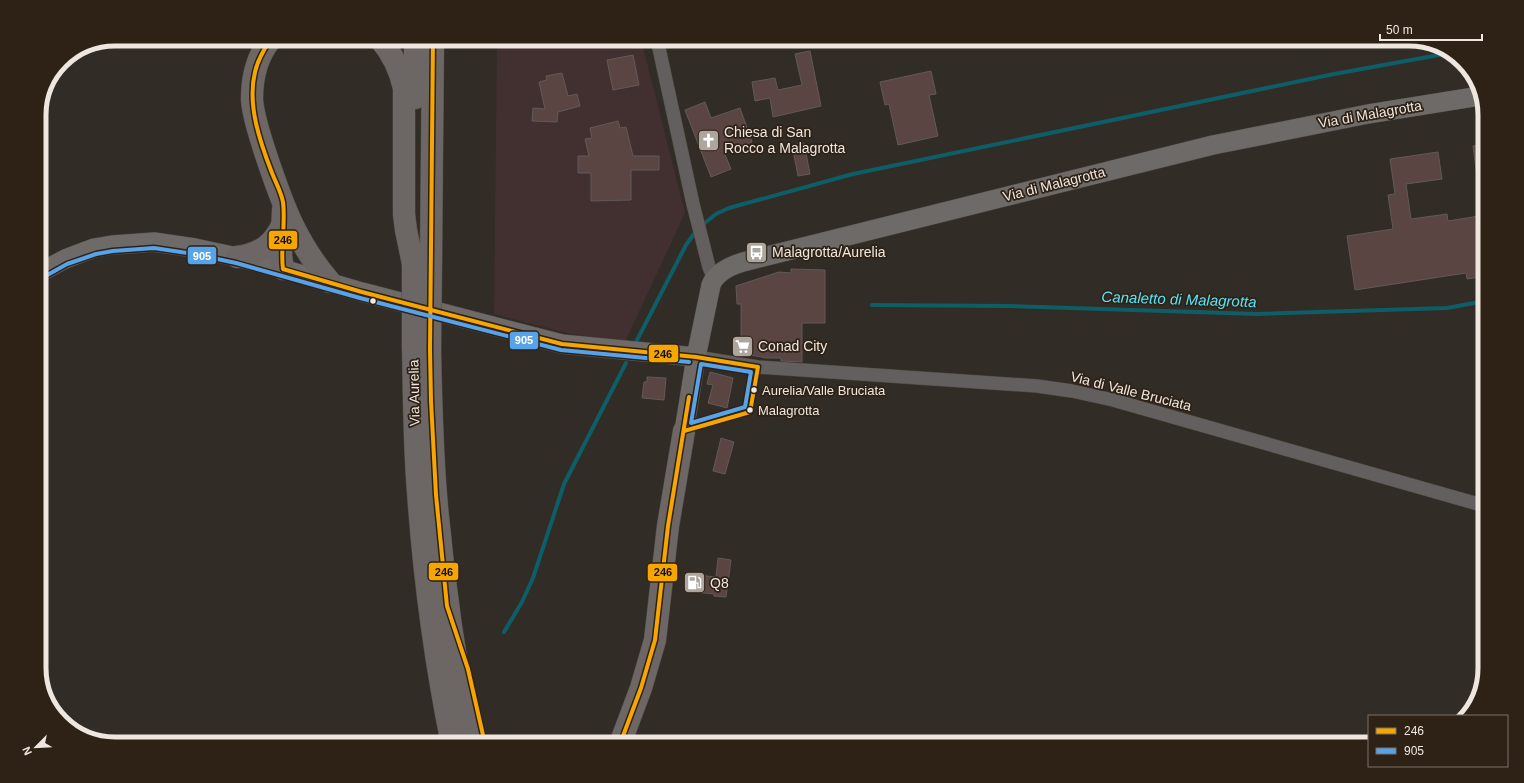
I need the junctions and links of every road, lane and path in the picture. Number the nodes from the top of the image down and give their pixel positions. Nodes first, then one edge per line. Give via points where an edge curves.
1 (266, 46) edge
2 (385, 46) edge
3 (415, 46) edge
4 (433, 46) edge
5 (659, 46) edge
6 (1475, 97) edge
7 (288, 220) junction
8 (237, 257) junction
9 (422, 262) junction
10 (46, 269) edge
11 (283, 269) junction
12 (714, 279) junction
13 (330, 282) junction
14 (422, 348) junction
15 (696, 357) junction
16 (684, 431) joint
17 (1478, 504) edge
18 (448, 606) junction
19 (451, 737) edge
20 (470, 737) edge
21 (483, 737) edge
22 (623, 737) edge

1 - 7 highway via 256,66 252,100 256,123
2 - 9 highway via 399,69 404,88 404,214 406,230
3 - 9 highway, Via Aurelia
4 - 9 highway, Via Aurelia
5 - 12 street via 702,242
6 - 12 main road, Via di Malagrotta via 1368,114 1213,145 742,262 731,266
7 - 8 highway via 266,247 251,255
7 - 11 highway via 293,256
7 - 13 highway via 306,251
8 - 10 main road via 154,242 132,243 80,252
8 - 11 main road
9 - 14 highway, Via Aurelia, bridge
11 - 13 main road
12 - 15 main road
13 - 15 main road via 562,344
14 - 18 highway, Via Aurelia via 431,401 436,495
14 - 19 highway, Via Aurelia via 416,455 421,532 429,603
15 - 16 main road
15 - 17 street, Via di Valle Bruciata via 758,367 1037,386 1072,391 1113,400
16 - 22 highway via 668,526 655,640
18 - 20 highway, Via Aurelia
18 - 21 highway via 468,669

